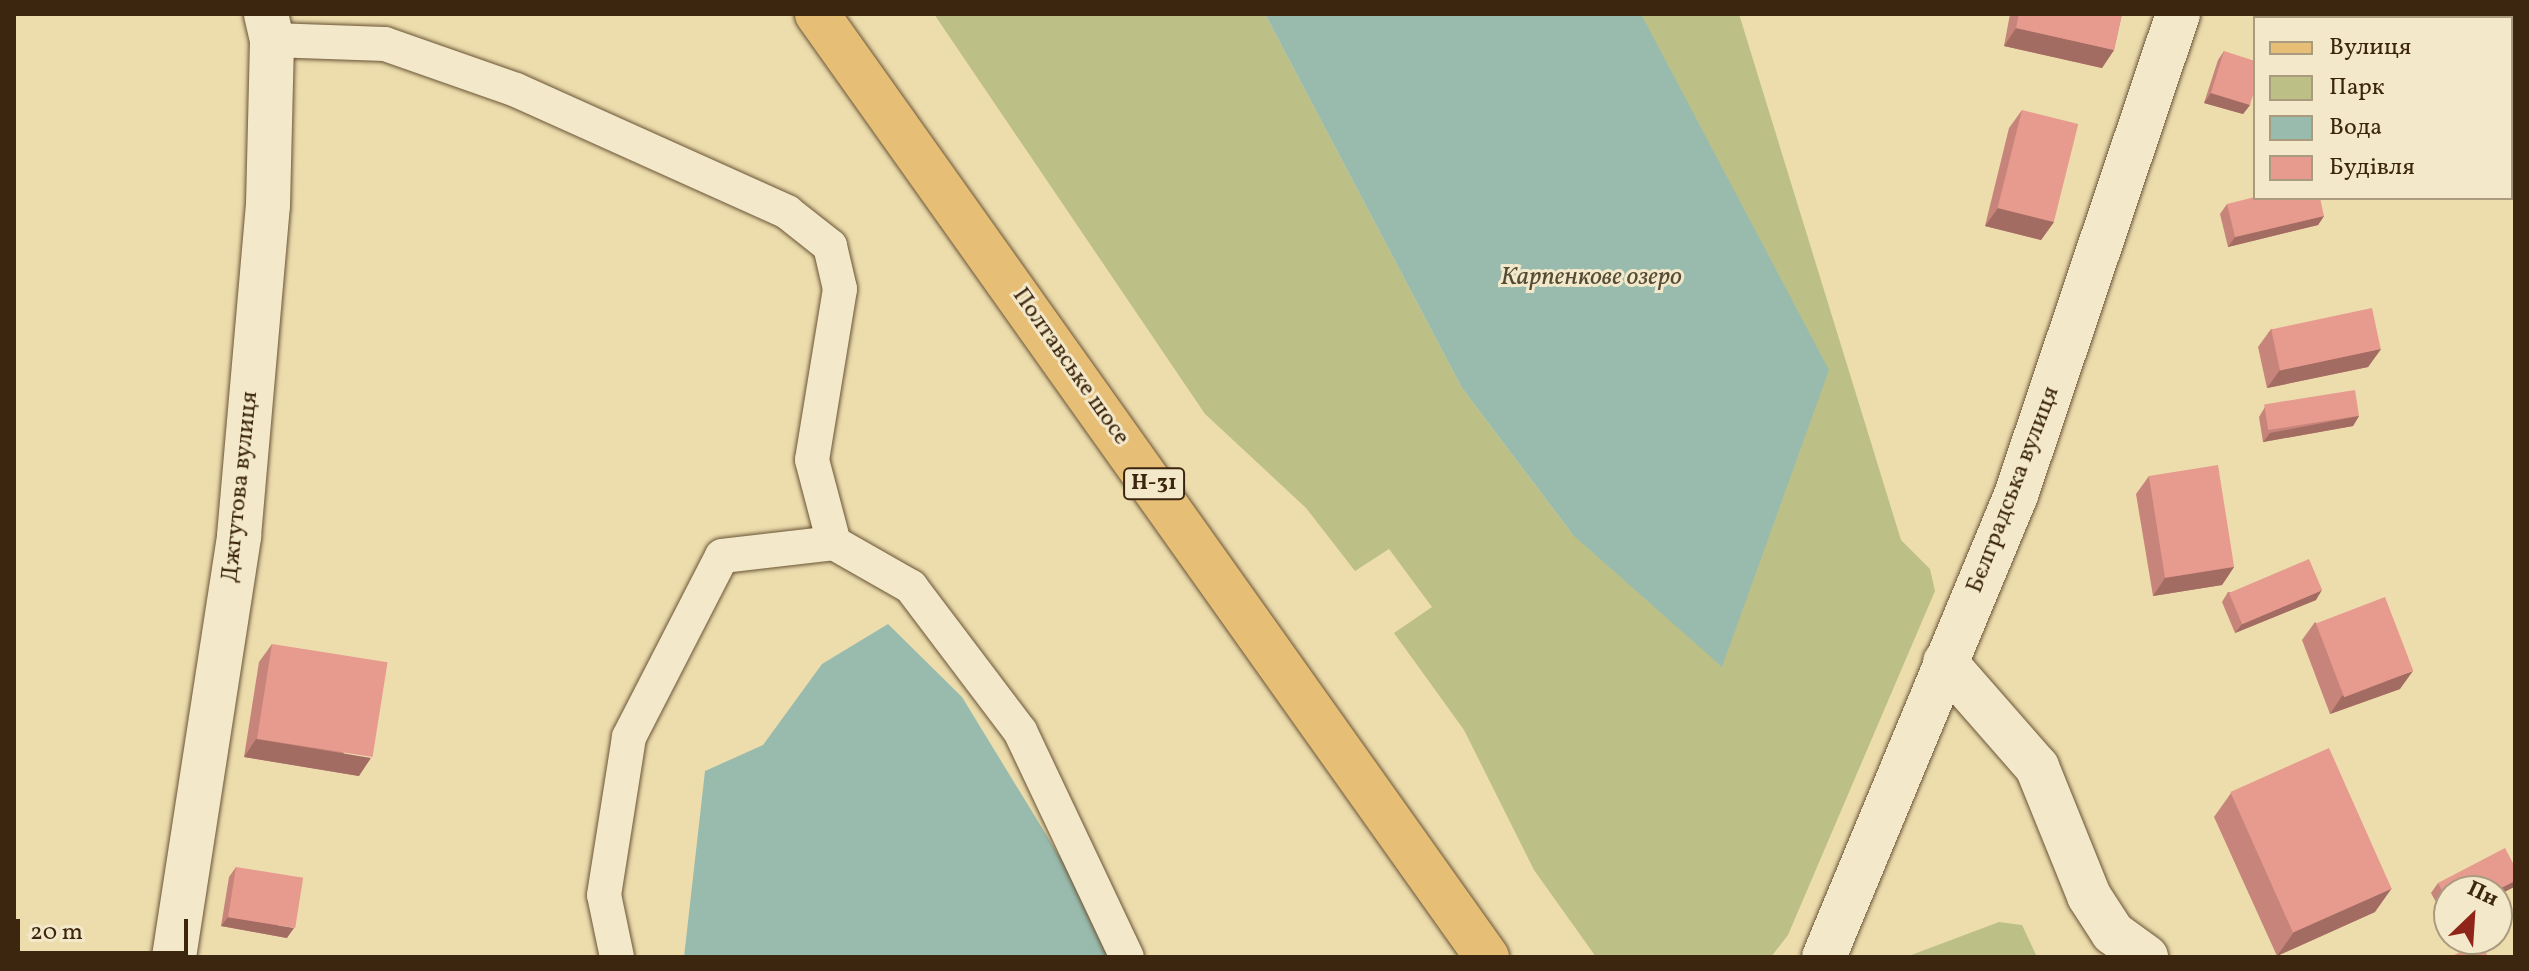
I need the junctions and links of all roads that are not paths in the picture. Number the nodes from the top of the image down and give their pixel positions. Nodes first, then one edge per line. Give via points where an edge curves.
1 (817, 14) edge
2 (2178, 14) edge
3 (269, 27) edge
4 (834, 543) junction
5 (1945, 662) junction
6 (174, 957) edge
7 (617, 957) edge
8 (1127, 957) edge
9 (1487, 957) edge
10 (1824, 957) edge
11 (2146, 957) edge

1 - 9 main road, Полтавське шосе / Н-31
2 - 5 street, Бєлградська вулиця via 2016,495
3 - 4 lane via 385,44 516,90 787,212 830,246 840,289 812,460
3 - 6 street, Джгутова вулиця via 268,205 239,536
4 - 7 lane via 722,556 629,737 604,895
4 - 8 lane via 911,587 1020,731
5 - 10 street, Бєлградська вулиця
5 - 11 street via 2037,767 2089,896 2113,933

